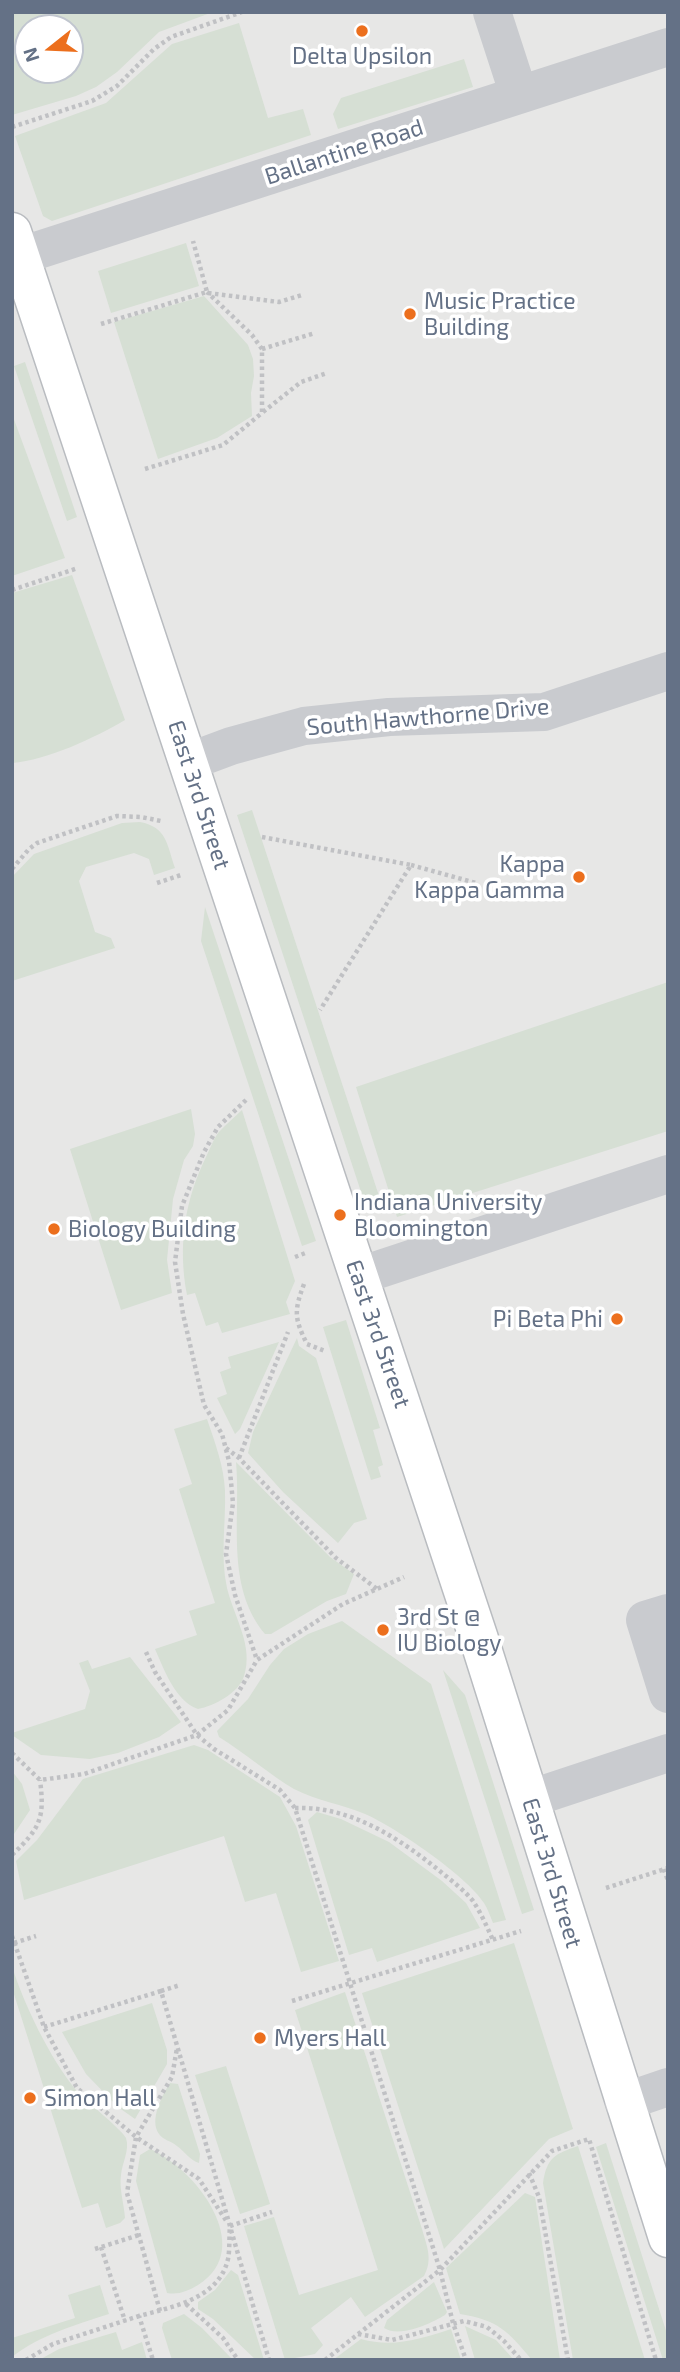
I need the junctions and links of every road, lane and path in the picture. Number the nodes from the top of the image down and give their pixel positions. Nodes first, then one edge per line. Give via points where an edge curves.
1 (242, 12) edge
2 (492, 12) edge
3 (668, 47) edge
4 (519, 95) junction
5 (12, 127) edge
6 (192, 239) dead end
7 (16, 244) edge
8 (207, 292) junction
9 (302, 295) dead end
10 (101, 324) dead end
11 (315, 333) dead end
12 (262, 349) junction
13 (327, 373) dead end
14 (262, 412) junction
15 (145, 469) dead end
16 (78, 568) dead end
17 (12, 590) edge
18 (668, 671) edge
19 (188, 762) junction
20 (161, 821) dead end
21 (262, 837) dead end
22 (411, 865) junction
23 (12, 869) edge
24 (181, 875) dead end
25 (157, 883) dead end
26 (476, 883) dead end
27 (320, 1010) dead end
28 (246, 1100) dead end
29 (668, 1174) edge
30 (359, 1276) junction
31 (304, 1284) dead end
32 (288, 1332) dead end
33 (325, 1351) dead end
34 (226, 1448) junction
35 (239, 1458) junction
36 (404, 1577) dead end
37 (377, 1589) junction
38 (668, 1614) edge
39 (146, 1652) dead end
40 (257, 1660) junction
41 (668, 1694) edge
42 (197, 1735) junction
43 (12, 1753) edge
44 (668, 1753) edge
45 (40, 1780) junction
46 (529, 1799) junction
47 (295, 1808) junction
48 (12, 1855) edge
49 (666, 1869) edge
50 (668, 1881) edge
51 (606, 1888) dead end
52 (520, 1931) dead end
53 (12, 1936) edge
54 (36, 1936) dead end
55 (493, 1940) junction
56 (14, 1943) edge
57 (351, 1982) junction
58 (180, 1985) dead end
59 (161, 1991) junction
60 (292, 2001) dead end
61 (44, 2027) junction
62 (178, 2044) junction
63 (668, 2087) edge
64 (624, 2102) junction
65 (136, 2137) junction
66 (529, 2173) junction
67 (272, 2212) dead end
68 (230, 2226) junction
69 (138, 2235) junction
70 (668, 2238) edge
71 (440, 2270) junction
72 (186, 2304) junction
73 (160, 2311) junction
74 (139, 2316) junction
75 (125, 2321) junction
76 (453, 2323) junction
77 (358, 2334) junction
78 (26, 2360) edge
79 (153, 2360) edge
80 (238, 2360) edge
81 (269, 2360) edge
82 (325, 2360) edge
83 (466, 2360) edge
84 (521, 2360) edge
85 (568, 2360) edge
86 (656, 2360) edge

1 - 5 path via 171,37 117,86 92,101
2 - 4 street
3 - 4 street, Ballantine Road
4 - 7 street, Ballantine Road
6 - 8 path
7 - 19 main road, East 3rd Street
8 - 9 path via 279,302
8 - 10 path
8 - 12 path
11 - 12 path
12 - 14 path
13 - 14 path via 301,382
14 - 15 path via 223,444
16 - 17 path
18 - 19 street, South Hawthorne Drive via 544,712 389,717 304,726
19 - 30 main road, East 3rd Street
20 - 23 path via 117,816 37,843
21 - 22 path
22 - 26 path
22 - 27 path
24 - 25 path
28 - 34 path via 218,1127 204,1153 182,1206 175,1262 204,1405
29 - 30 street
30 - 46 main road, East 3rd Street
31 - 33 path via 295,1307 299,1329 307,1344
32 - 35 path
34 - 35 path
34 - 40 path via 233,1503 226,1553
35 - 37 path via 336,1558
36 - 37 path
37 - 40 path via 344,1604
38 - 41 street via 645,1620
39 - 42 path
40 - 42 path via 228,1710
42 - 45 path via 84,1774
42 - 47 path via 280,1790
43 - 45 path
44 - 46 street
45 - 48 path via 43,1806 35,1833
46 - 64 main road, East 3rd Street
47 - 55 path via 353,1817 406,1846 472,1900
47 - 57 path
49 - 50 path
49 - 51 path
52 - 55 path
53 - 56 path
54 - 56 path
55 - 57 path
56 - 61 path
57 - 60 path
57 - 71 path
58 - 59 path
59 - 61 path
59 - 62 path
61 - 65 path via 78,2088
62 - 65 path via 172,2077
62 - 68 path
63 - 64 street
64 - 70 main road, East 3rd Street
65 - 68 path via 199,2179
65 - 69 path via 127,2193
66 - 71 path
66 - 85 path via 539,2197
66 - 86 path via 552,2151 589,2139
67 - 68 path
68 - 72 path via 228,2260 217,2282
68 - 81 path
69 - 73 path
69 - 75 path via 98,2248
71 - 76 path
71 - 77 path
72 - 73 path
72 - 80 path via 223,2338
73 - 74 path
74 - 75 path
74 - 79 path
75 - 78 path via 53,2344
76 - 77 path via 392,2340
76 - 83 path
76 - 84 path via 487,2327
77 - 82 path

